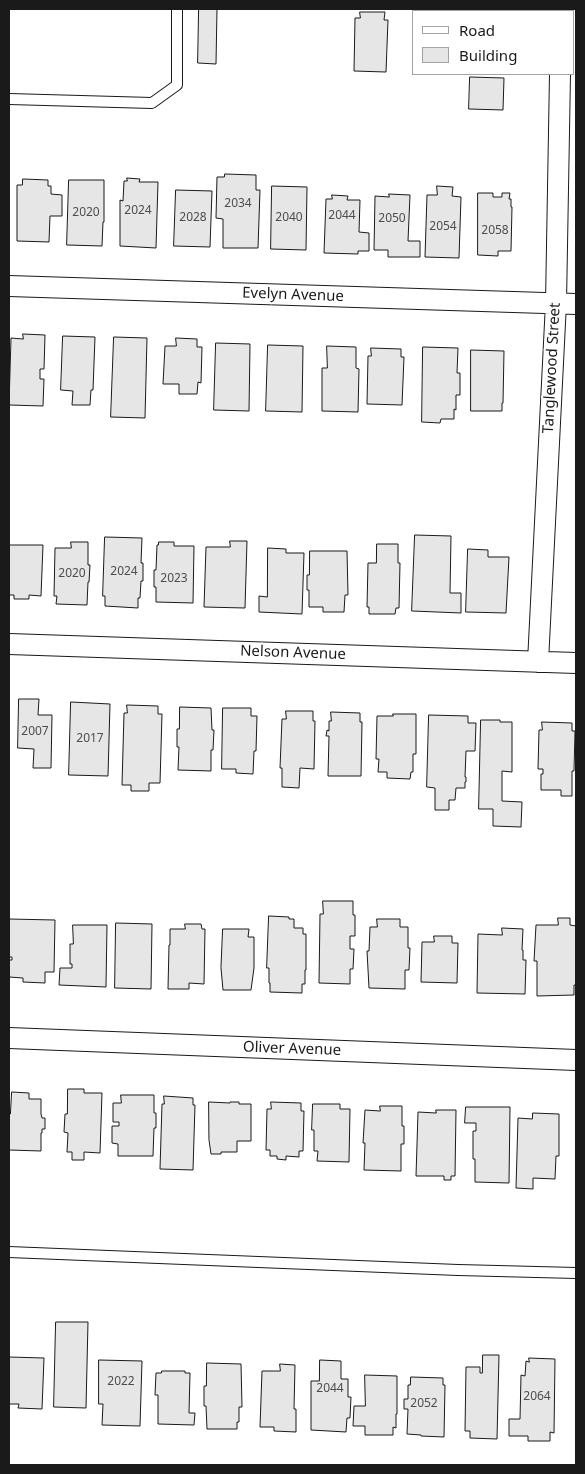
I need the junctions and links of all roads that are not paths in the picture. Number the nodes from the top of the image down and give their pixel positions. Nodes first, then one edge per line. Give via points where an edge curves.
1 (177, 9) edge
2 (560, 75) edge
3 (9, 99) edge
4 (9, 286) edge
5 (556, 303) junction
6 (576, 304) edge
7 (9, 644) edge
8 (538, 662) junction
9 (576, 663) edge
10 (9, 1038) edge
11 (576, 1060) edge
12 (9, 1252) edge
13 (576, 1273) edge

1 - 3 lane via 177,84 152,103
2 - 5 street, Tanglewood Street
4 - 5 street, Evelyn Avenue
5 - 6 street, Evelyn Avenue
5 - 8 street, Tanglewood Street
7 - 8 street, Nelson Avenue
8 - 9 street, Nelson Avenue
10 - 11 street, Oliver Avenue
12 - 13 lane

